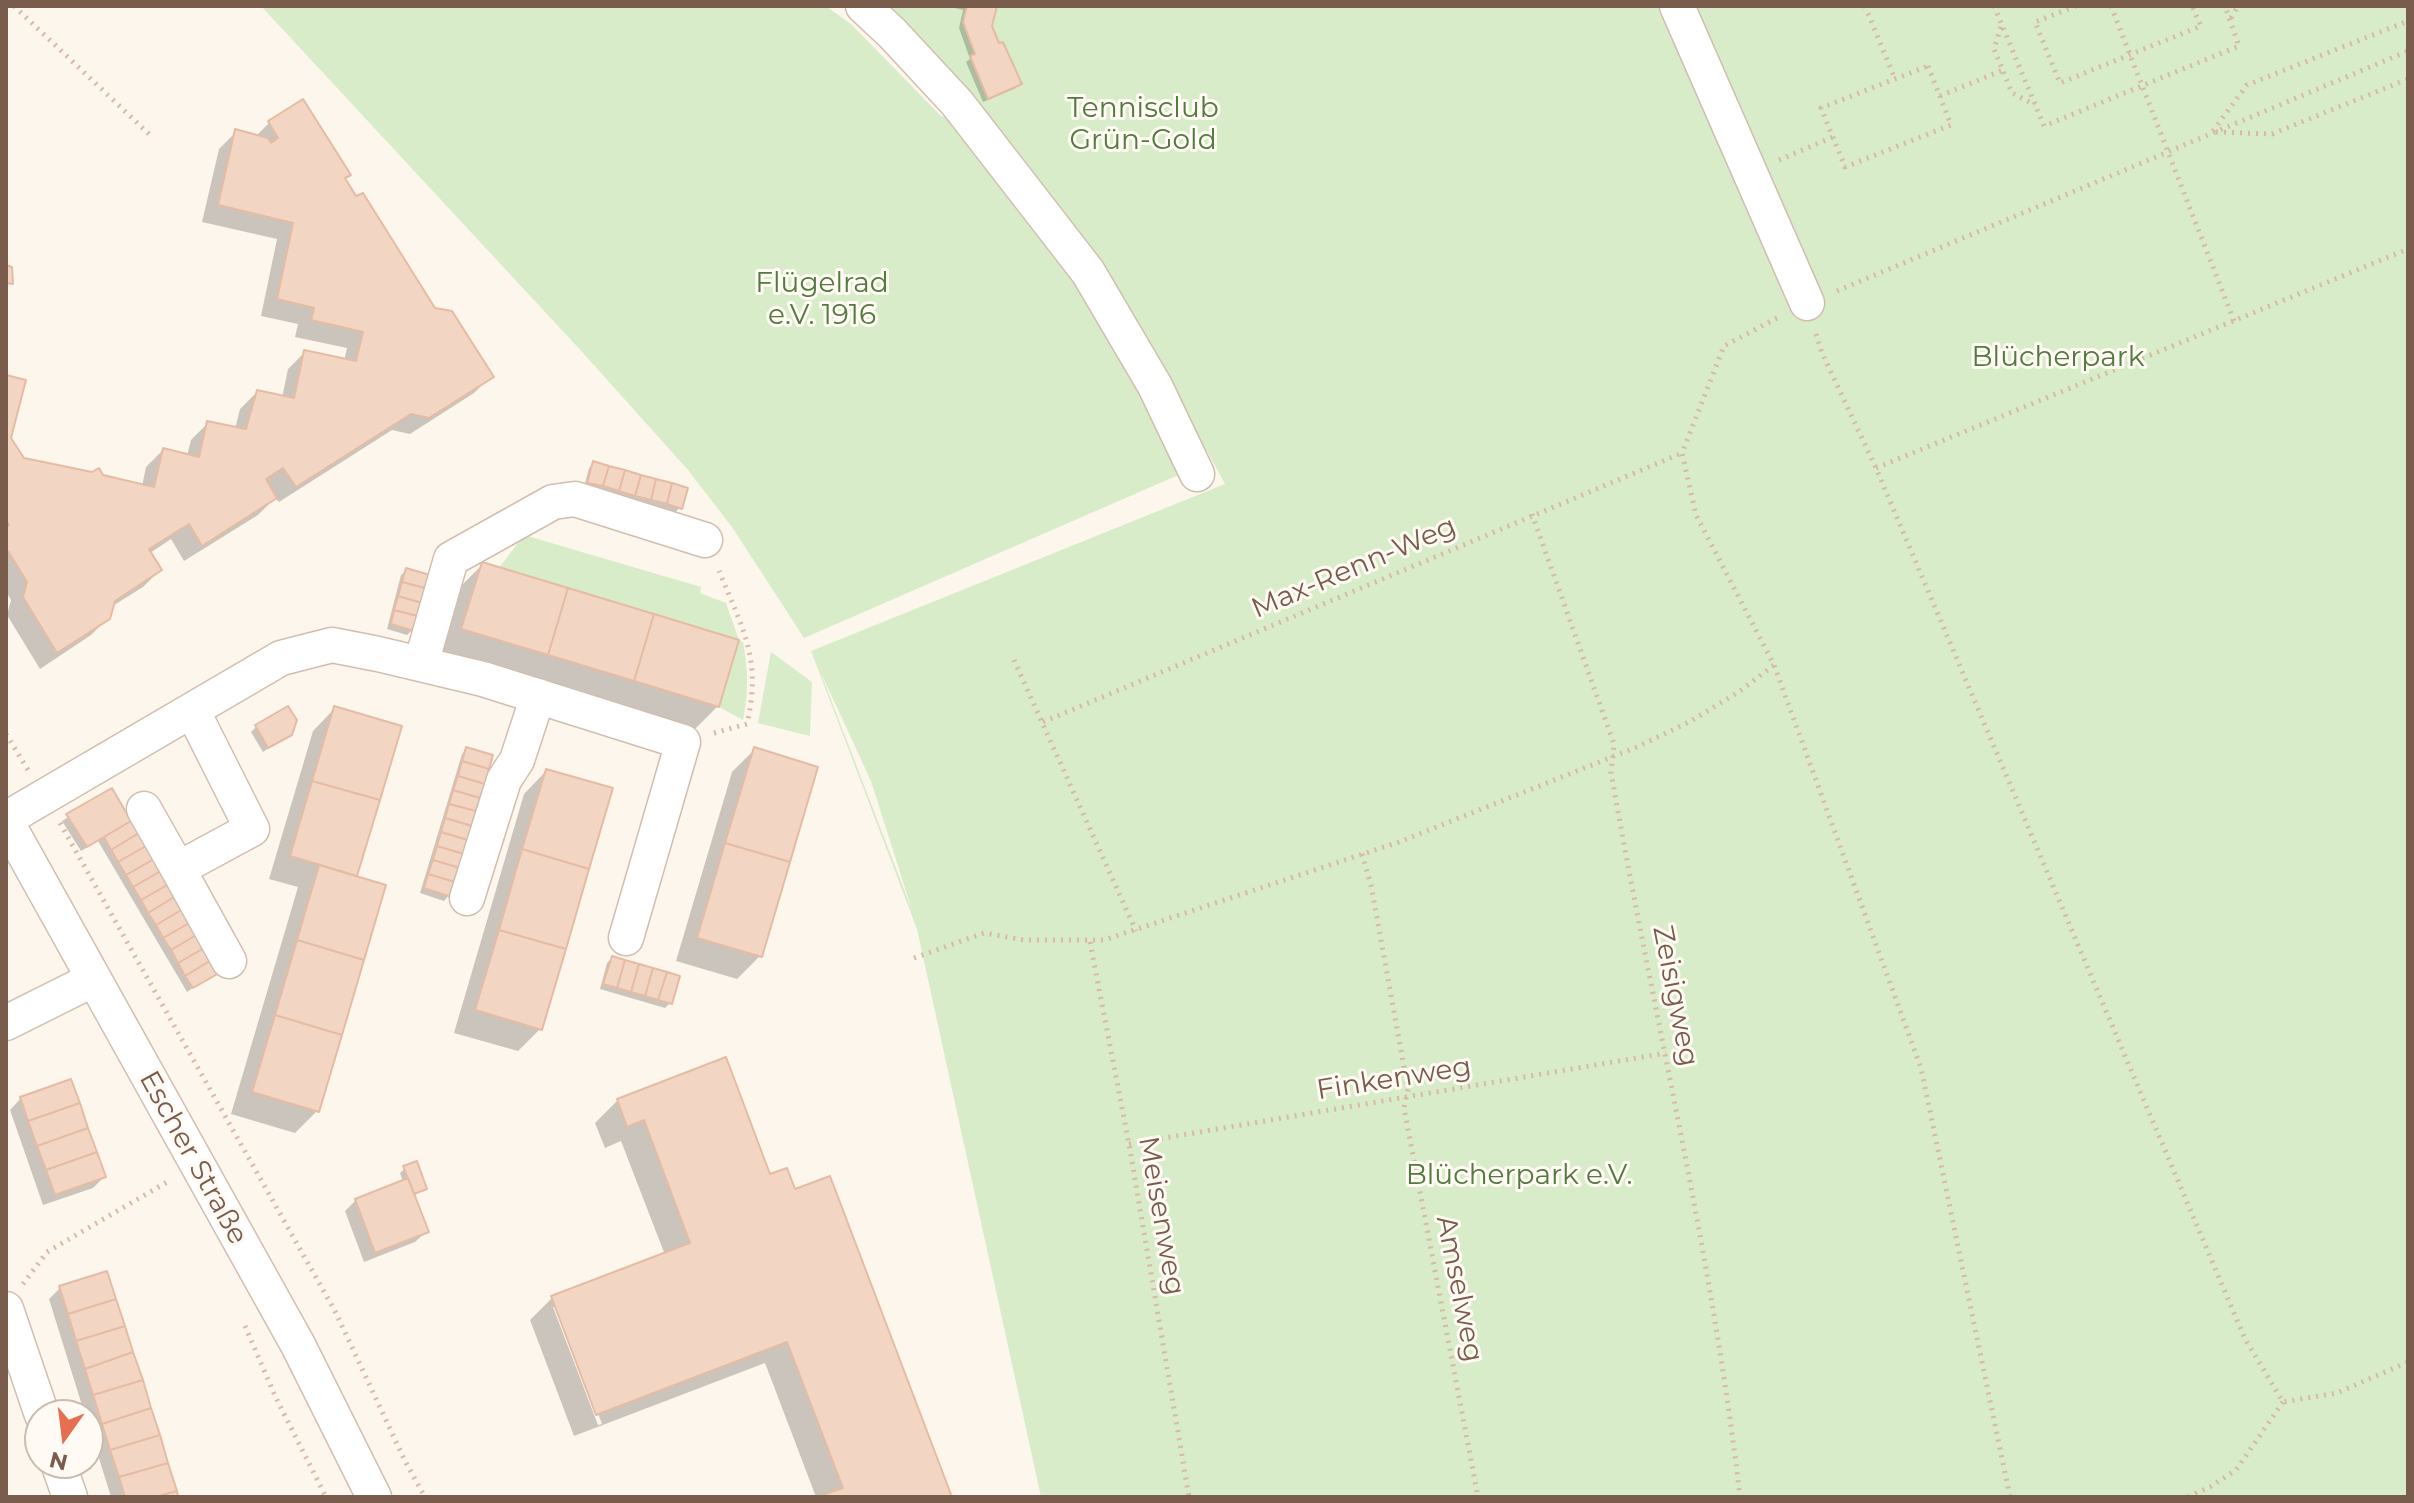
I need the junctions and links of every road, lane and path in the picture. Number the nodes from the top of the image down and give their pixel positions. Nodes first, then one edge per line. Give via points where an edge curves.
1 (14, 6) edge
2 (863, 6) edge
3 (1677, 6) edge
4 (1865, 6) edge
5 (1994, 6) edge
6 (2076, 6) edge
7 (2111, 6) edge
8 (2192, 6) edge
9 (2225, 6) edge
10 (2238, 6) edge
11 (2230, 19) junction
12 (2408, 21) edge
13 (2001, 27) junction
14 (2408, 51) edge
15 (2130, 55) junction
16 (2003, 70) junction
17 (1895, 79) junction
18 (2408, 79) edge
19 (2142, 86) junction
20 (1940, 96) junction
21 (2036, 106) junction
22 (2212, 132) junction
23 (151, 136) dead end
24 (1833, 137) junction
25 (2168, 152) junction
26 (1791, 155) dead end
27 (2408, 249) edge
28 (1807, 303) junction
29 (2234, 321) junction
30 (1822, 353) dead end
31 (1682, 453) junction
32 (1876, 468) junction
33 (1197, 474) dead end
34 (1532, 514) junction
35 (705, 540) joint
36 (1014, 660) dead end
37 (421, 664) junction
38 (1774, 665) junction
39 (538, 696) junction
40 (192, 710) junction
41 (1043, 722) junction
42 (6, 734) edge
43 (683, 742) junction
44 (1613, 758) junction
45 (45, 796) junction
46 (144, 809) dead end
47 (6, 820) edge
48 (1362, 854) junction
49 (178, 869) junction
50 (467, 898) dead end
51 (1136, 931) junction
52 (626, 938) dead end
53 (1090, 942) junction
54 (914, 958) dead end
55 (229, 961) dead end
56 (94, 979) junction
57 (6, 1023) edge
58 (1666, 1053) junction
59 (1406, 1099) junction
60 (1129, 1144) junction
61 (159, 1168) dead end
62 (167, 1182) junction
63 (174, 1195) dead end
64 (10, 1302) edge
65 (244, 1324) dead end
66 (2408, 1362) edge
67 (37, 1399) edge
68 (2283, 1402) junction
69 (326, 1497) edge
70 (374, 1497) edge
71 (425, 1497) edge
72 (1189, 1497) edge
73 (1478, 1497) edge
74 (1740, 1497) edge
75 (2010, 1497) edge
76 (2188, 1497) edge

1 - 23 path
2 - 33 street via 957,103 1088,272 1155,386
3 - 28 street
4 - 17 path
5 - 13 path
6 - 15 path via 2035,22 2060,83
7 - 15 path
8 - 15 path via 2201,26
9 - 11 path
10 - 11 path
11 - 19 path via 2239,46
12 - 22 path via 2247,85
13 - 16 path via 1994,49
13 - 21 path
14 - 22 path
15 - 19 path
16 - 20 path
16 - 21 path via 2012,93
17 - 20 path via 1928,66
17 - 24 path via 1821,108
18 - 22 path via 2272,134
19 - 21 path via 2044,126
19 - 25 path
20 - 24 path via 1951,125 1845,167
22 - 25 path
24 - 26 path
25 - 28 path
25 - 29 path
27 - 29 path
28 - 31 path via 1724,346
29 - 32 path
30 - 32 path
31 - 34 path, Max-Renn-Weg
31 - 38 path via 1696,515
32 - 68 path via 2245,1339
34 - 41 path, Max-Renn-Weg
34 - 44 path, Zeisigweg via 1614,744
35 - 37 street via 575,499 553,502 451,559
35 - 43 path via 748,641 754,694 747,724
36 - 41 path
37 - 39 street, Escher Straße
37 - 40 street, Escher Straße via 332,645 281,658
38 - 44 path via 1691,721
38 - 75 path via 1921,1068
39 - 43 street, Escher Straße
39 - 50 street via 517,760 504,780
40 - 45 street, Escher Straße
40 - 49 street via 252,829
41 - 51 path
42 - 45 path
43 - 52 street
44 - 48 path
44 - 58 path, Zeisigweg via 1611,772
45 - 47 street, Escher Straße
45 - 71 path via 336,1313
46 - 49 street
47 - 56 street, Escher Straße
48 - 51 path
48 - 59 path, Amselweg via 1397,1026
49 - 55 street
51 - 53 path
53 - 54 path via 984,933
53 - 60 path, Meisenweg
56 - 57 street
56 - 70 street, Escher Straße via 298,1345
58 - 59 path, Finkenweg
58 - 74 path, Zeisigweg
59 - 60 path, Finkenweg
59 - 73 path, Amselweg
60 - 72 path, Meisenweg
61 - 62 path
62 - 63 path
62 - 64 path via 47,1252
64 - 67 street
65 - 69 path
66 - 68 path via 2337,1393
68 - 76 path via 2236,1470

